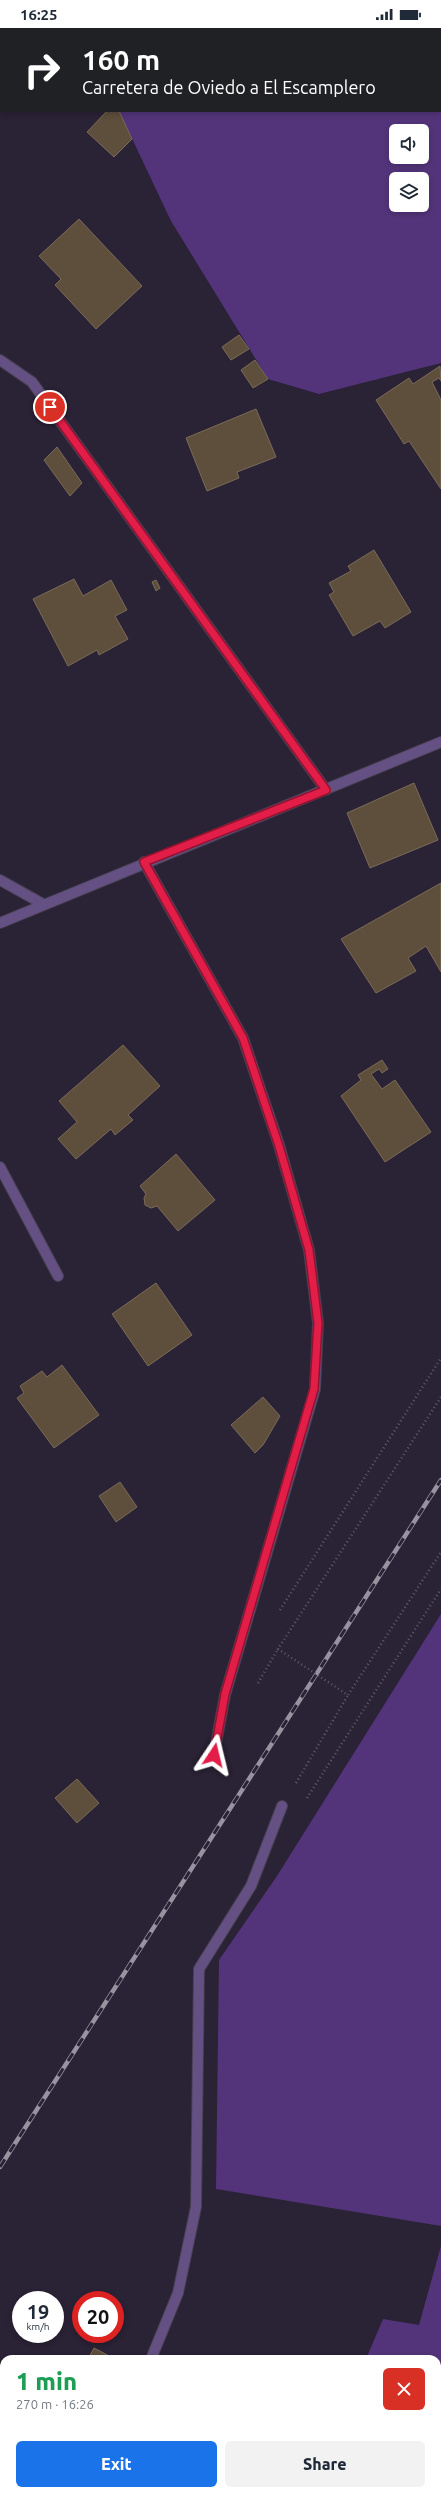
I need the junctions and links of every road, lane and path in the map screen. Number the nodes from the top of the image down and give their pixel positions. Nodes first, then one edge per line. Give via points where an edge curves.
1 (0, 360) edge
2 (441, 742) edge
3 (326, 790) junction
4 (144, 862) junction
5 (0, 880) edge
6 (43, 904) junction
7 (0, 923) edge
8 (0, 1167) edge
9 (58, 1276) dead end
10 (441, 1358) edge
11 (441, 1397) edge
12 (441, 1552) edge
13 (441, 1589) edge
14 (277, 1614) dead end
15 (348, 1695) junction
16 (214, 1755) dead end
17 (306, 1800) dead end
18 (282, 1806) joint
19 (153, 2355) edge

1 - 3 street via 32,382
2 - 3 street
3 - 4 street
4 - 6 street
4 - 16 street via 243,1038 279,1146 309,1250 318,1323 314,1389 225,1694
5 - 6 street
6 - 7 street
8 - 9 street
10 - 14 path
11 - 15 path, bridge via 278,1649
12 - 15 path, bridge
13 - 17 path
15 - 18 path
18 - 19 street via 251,1886 198,1969 196,2207 178,2293

